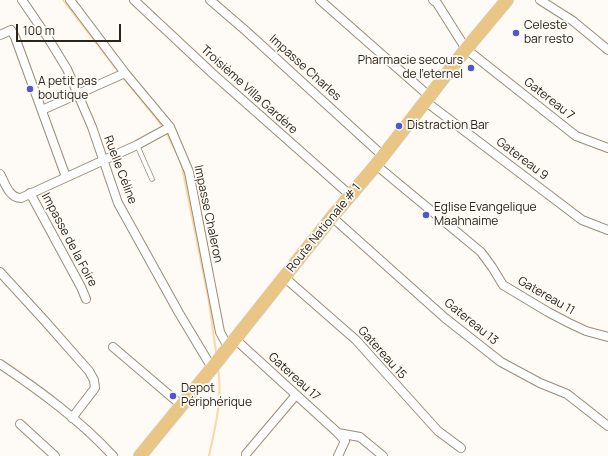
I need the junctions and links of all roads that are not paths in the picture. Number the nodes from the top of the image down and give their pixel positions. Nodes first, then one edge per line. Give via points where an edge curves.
1 (22, 0) edge
2 (70, 0) edge
3 (134, 0) edge
4 (210, 0) edge
5 (320, 0) edge
6 (507, 0) edge
7 (540, 0) edge
8 (436, 1) edge
9 (0, 35) edge
10 (608, 48) edge
11 (473, 55) junction
12 (125, 73) junction
13 (78, 95) junction
14 (427, 98) junction
15 (42, 110) junction
16 (170, 127) junction
17 (137, 145) junction
18 (608, 148) edge
19 (103, 160) junction
20 (379, 160) junction
21 (0, 174) edge
22 (66, 177) junction
23 (152, 179) dead end
24 (30, 193) junction
25 (350, 195) junction
26 (332, 217) junction
27 (608, 230) edge
28 (0, 272) edge
29 (284, 277) junction
30 (86, 298) dead end
31 (608, 337) edge
32 (232, 343) junction
33 (113, 347) dead end
34 (0, 364) edge
35 (212, 368) junction
36 (296, 395) junction
37 (181, 405) junction
38 (72, 418) junction
39 (20, 424) dead end
40 (608, 426) edge
41 (338, 433) junction
42 (461, 448) dead end
43 (247, 455) edge
44 (55, 456) edge
45 (113, 456) edge
46 (140, 456) edge
47 (338, 456) edge
48 (383, 456) edge

1 - 13 street, Ruelle Céline via 60,57
2 - 12 street, Impasse Chaleron
3 - 25 street, Troisième Villa Gardère
4 - 20 street, Impasse Charles via 246,31
5 - 14 street, Gatereau 9
6 - 11 main road, Route Nationale # 1
7 - 10 street
8 - 11 street, Gatereau 7
9 - 15 street via 11,30 15,37
11 - 14 main road, Route Nationale # 1
11 - 18 street, Gatereau 7 via 576,136
12 - 13 street
12 - 16 street, Impasse Chaleron
13 - 15 street
13 - 19 street, Ruelle Céline
14 - 20 main road, Route Nationale # 1
14 - 27 street, Gatereau 9 via 582,220
15 - 22 street
16 - 17 street
16 - 32 street, Impasse Chaleron via 188,172 220,332
17 - 19 street
17 - 23 lane
19 - 22 street
19 - 35 street, Ruelle Céline via 118,203
20 - 25 main road, Route Nationale # 1
20 - 31 street, Gatereau 11 via 481,252 503,286 569,323
21 - 24 street via 12,196 20,198
22 - 24 street
24 - 30 street, Impasse de la Foire
25 - 26 main road, Route Nationale # 1
26 - 29 main road, Route Nationale # 1
26 - 40 street, Gatereau 13 via 445,318 501,362 567,394
28 - 38 street via 89,371 94,380 95,388
29 - 32 main road, Route Nationale # 1
29 - 42 street, Gatereau 15 via 356,340 438,431
32 - 35 main road, Route Nationale # 1
32 - 36 street, Gatereau 17
33 - 37 street
34 - 38 street
35 - 37 main road, Route Nationale # 1
36 - 41 street, Gatereau 17
36 - 43 street
37 - 46 main road, Route Nationale # 1
38 - 45 street
39 - 44 street
41 - 47 street via 345,441
41 - 48 street via 360,437

